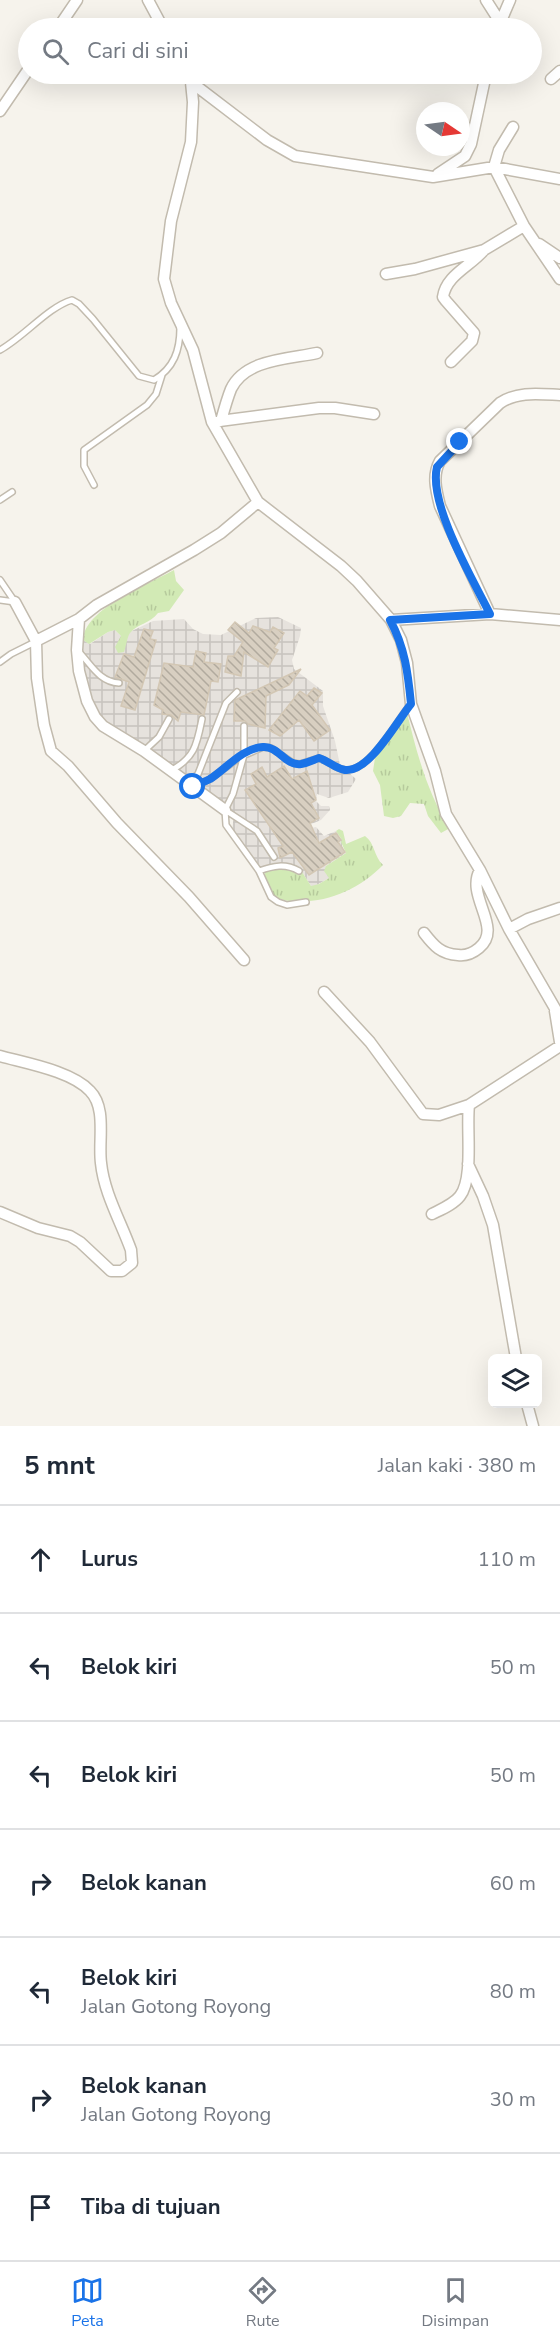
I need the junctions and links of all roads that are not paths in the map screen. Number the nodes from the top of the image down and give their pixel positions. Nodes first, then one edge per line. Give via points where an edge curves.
1 (77, 0) edge
2 (148, 0) edge
3 (486, 0) edge
4 (510, 0) edge
5 (65, 18) edge
6 (158, 18) edge
7 (495, 18) edge
8 (502, 18) edge
9 (560, 71) edge
10 (551, 79) dead end
11 (18, 84) edge
12 (190, 84) edge
13 (197, 84) edge
14 (484, 84) edge
15 (0, 111) edge
16 (513, 127) dead end
17 (494, 167) junction
18 (433, 177) junction
19 (560, 179) edge
20 (524, 226) junction
21 (532, 239) junction
22 (484, 250) junction
23 (560, 258) edge
24 (386, 274) dead end
25 (560, 279) edge
26 (180, 320) junction
27 (0, 350) edge
28 (317, 353) dead end
29 (451, 362) dead end
30 (162, 375) junction
31 (560, 395) edge
32 (374, 414) dead end
33 (217, 421) junction
34 (94, 485) dead end
35 (12, 492) dead end
36 (0, 500) edge
37 (258, 502) junction
38 (0, 580) edge
39 (0, 600) edge
40 (15, 602) junction
41 (490, 614) junction
42 (79, 619) junction
43 (390, 620) junction
44 (560, 620) edge
45 (36, 641) junction
46 (77, 650) junction
47 (0, 662) edge
48 (119, 682) dead end
49 (237, 693) dead end
50 (411, 704) junction
51 (169, 719) dead end
52 (202, 719) dead end
53 (244, 726) dead end
54 (144, 751) junction
55 (244, 755) junction
56 (170, 771) junction
57 (190, 785) junction
58 (225, 810) junction
59 (274, 856) dead end
60 (480, 870) junction
61 (259, 871) junction
62 (299, 871) dead end
63 (306, 902) dead end
64 (560, 908) edge
65 (509, 929) junction
66 (424, 933) dead end
67 (244, 960) dead end
68 (324, 992) dead end
69 (557, 1013) edge
70 (560, 1044) edge
71 (0, 1056) edge
72 (469, 1105) junction
73 (468, 1164) junction
74 (0, 1212) edge
75 (432, 1214) dead end
76 (515, 1354) edge
77 (528, 1408) edge
78 (533, 1426) edge

1 - 5 street
2 - 6 street
3 - 7 street
4 - 8 street
9 - 10 street
11 - 15 street
12 - 26 street via 191,142 171,221 164,279
13 - 18 street via 267,140 295,156
14 - 18 street via 465,156
16 - 17 street
17 - 18 street
17 - 19 street
17 - 20 street
20 - 21 street
20 - 22 street
21 - 23 street
21 - 25 street
22 - 24 street
22 - 29 street via 445,289 443,297 474,333 472,341
26 - 30 lane via 178,354
26 - 33 street
27 - 30 lane via 72,300 93,319 139,376 154,380
28 - 33 street via 251,369 232,387
30 - 34 lane via 156,394 147,405 84,450 84,466
31 - 41 street via 533,393 508,398 437,467 440,506
32 - 33 street via 319,408
33 - 37 street
35 - 36 lane
37 - 42 street via 221,533
37 - 43 street via 341,566
38 - 40 lane
39 - 40 lane
40 - 45 street
41 - 43 street
41 - 44 street
42 - 45 street
42 - 46 street
43 - 50 street via 407,663
45 - 47 lane
45 - 67 street via 37,678 51,750
46 - 48 lane via 98,675
46 - 54 street via 84,691 95,717
49 - 57 lane via 226,703
50 - 55 lane via 378,748 355,769 333,767 319,758 300,764 288,762 271,748
50 - 60 street via 447,814
51 - 54 lane via 159,737
52 - 56 lane via 194,750 186,761
53 - 55 lane
54 - 56 street
55 - 57 lane via 210,779
55 - 58 lane
56 - 57 street
57 - 58 street
58 - 59 lane via 257,831
58 - 61 lane via 226,825
60 - 65 street
60 - 66 street via 476,886 488,940 475,951 452,955 435,948
61 - 62 lane via 285,866
61 - 63 lane via 271,897 278,902
64 - 65 street
65 - 69 street
68 - 72 street via 369,1042 423,1114 439,1115
69 - 70 street
70 - 72 street
71 - 74 street via 59,1073 90,1090 100,1109 103,1179 131,1250 132,1263 122,1271 111,1271 70,1236
72 - 73 street
73 - 75 street via 461,1195
73 - 76 street via 493,1226
77 - 78 street

